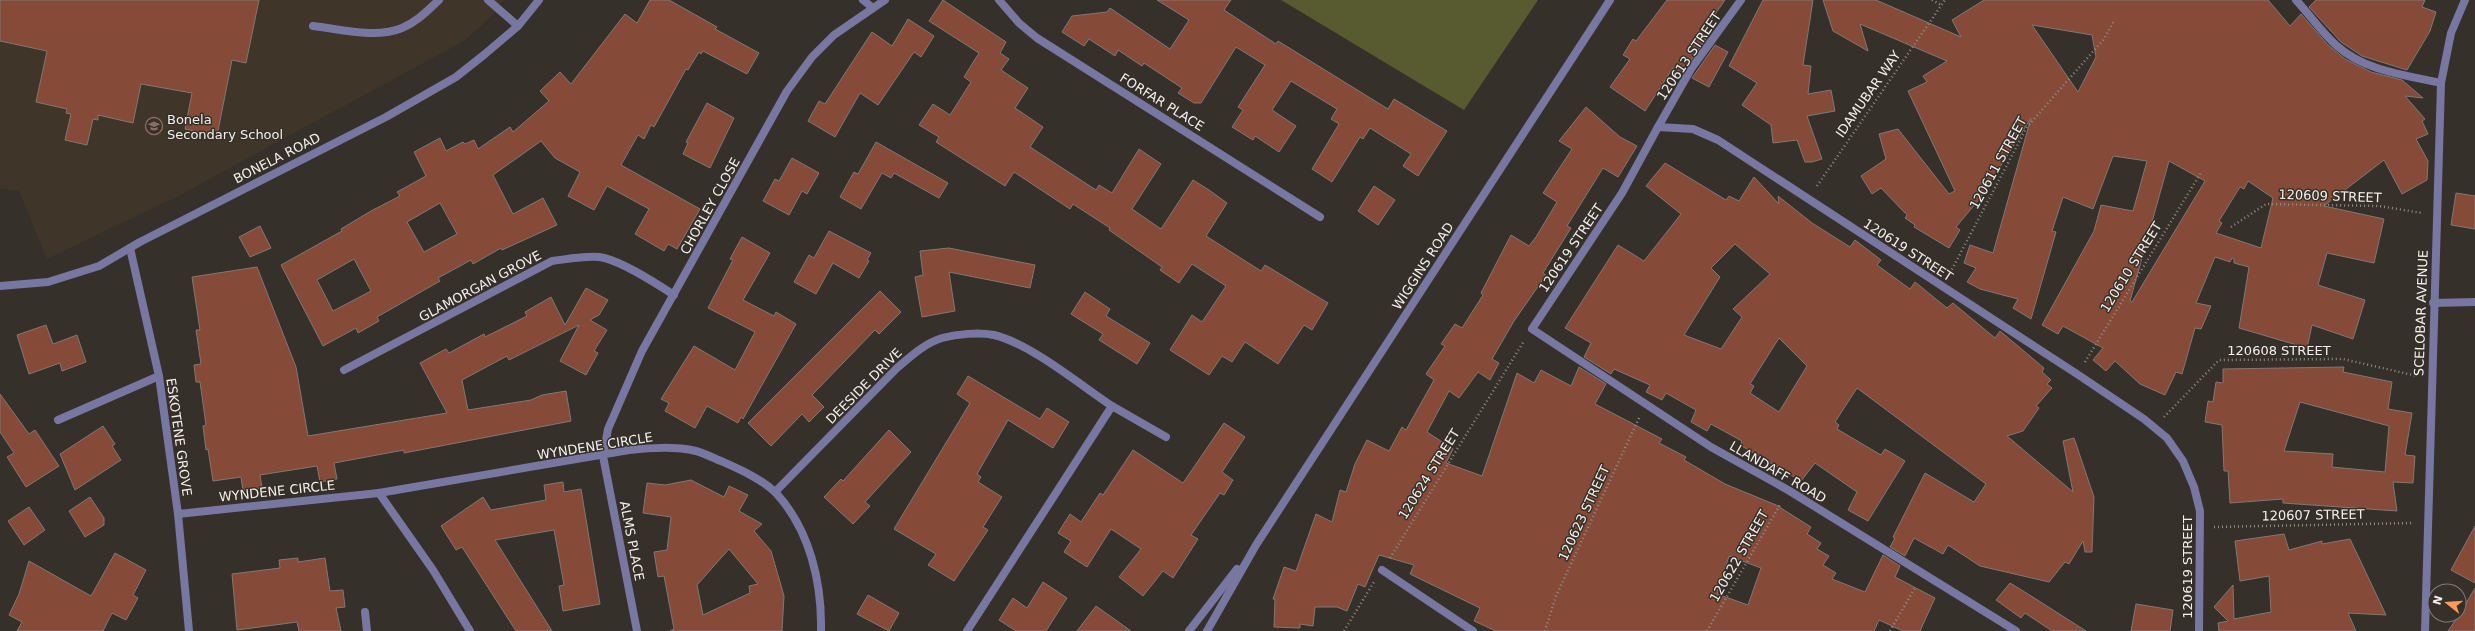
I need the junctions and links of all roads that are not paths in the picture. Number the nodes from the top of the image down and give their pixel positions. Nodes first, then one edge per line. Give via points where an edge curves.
1 (440, 0) edge
2 (488, 0) edge
3 (539, 0) edge
4 (863, 0) edge
5 (884, 0) edge
6 (999, 0) edge
7 (1610, 0) edge
8 (1741, 0) edge
9 (2296, 0) edge
10 (2465, 0) edge
11 (873, 8) junction
12 (313, 26) dead end
13 (518, 26) junction
14 (2441, 83) junction
15 (1658, 127) junction
16 (1320, 217) dead end
17 (130, 248) junction
18 (0, 286) edge
19 (674, 295) junction
20 (2475, 302) edge
21 (2433, 303) junction
22 (1532, 329) joint
23 (344, 370) dead end
24 (159, 376) junction
25 (1112, 406) junction
26 (58, 420) dead end
27 (1166, 437) dead end
28 (603, 456) junction
29 (776, 492) junction
30 (379, 493) junction
31 (178, 514) junction
32 (1256, 545) junction
33 (1382, 570) road end
34 (365, 612) dead end
35 (189, 631) edge
36 (367, 631) edge
37 (470, 631) edge
38 (637, 631) edge
39 (821, 631) edge
40 (967, 631) edge
41 (1189, 631) edge
42 (1207, 631) edge
43 (1473, 631) edge
44 (2016, 631) edge
45 (2199, 631) edge
46 (2425, 631) edge

1 - 12 street via 422,17 403,28 388,32
2 - 13 street
3 - 13 street, BONELA ROAD
4 - 11 street
5 - 11 street, CHORLEY CLOSE
6 - 16 street, FORFAR PLACE via 1019,23 1038,38
7 - 32 street, WIGGINS ROAD
8 - 15 street, 120613 STREET via 1691,69
9 - 14 street via 2337,46 2352,57 2385,70
10 - 14 street, SCELOBAR AVENUE via 2451,33
11 - 19 street, CHORLEY CLOSE via 834,35 812,57 786,91
13 - 17 street, BONELA ROAD via 456,77 386,116
14 - 21 street, SCELOBAR AVENUE
15 - 22 street, 120619 STREET via 1622,192
15 - 45 street, 120619 STREET via 1693,129 1718,140 2077,374 2167,438 2183,461 2194,487 2200,511
17 - 18 street, BONELA ROAD via 99,266 48,282
17 - 24 street, ESKOTENE GROVE
19 - 23 street, GLAMORGAN GROVE via 652,281 600,257 574,257 552,261
19 - 28 street, CHORLEY CLOSE via 623,390 608,429
20 - 21 street
21 - 46 street, SCELOBAR AVENUE
22 - 44 street, LLANDAFF ROAD via 1711,447 1788,490
24 - 26 street
24 - 31 street, ESKOTENE GROVE
25 - 27 street, DEESIDE DRIVE
25 - 29 street, DEESIDE DRIVE via 1027,350 994,335 969,334 942,338 918,350 897,368
25 - 40 street
28 - 29 street, WYNDENE CIRCLE via 629,450 662,447 696,451 741,470
28 - 30 street, WYNDENE CIRCLE
28 - 38 street, ALMS PLACE
29 - 39 street, WYNDENE CIRCLE via 801,528 816,572 822,612
30 - 31 street, WYNDENE CIRCLE
30 - 37 street via 433,570
31 - 35 street, ESKOTENE GROVE
32 - 41 street, WIGGINS ROAD
32 - 42 street, WIGGINS ROAD
33 - 43 street
34 - 36 street

